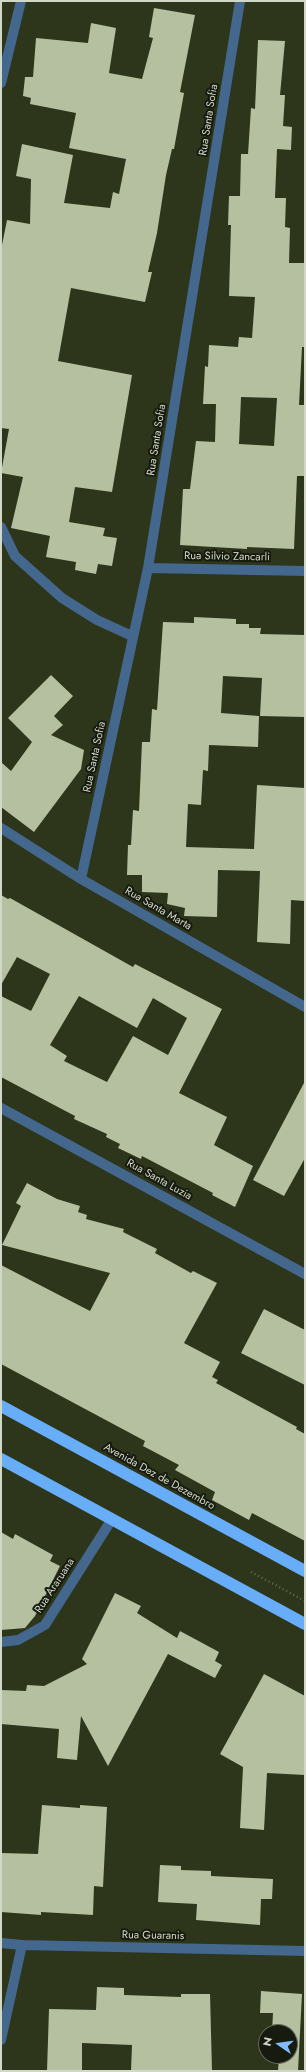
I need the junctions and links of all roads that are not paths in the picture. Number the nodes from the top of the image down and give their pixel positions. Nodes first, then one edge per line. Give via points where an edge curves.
1 (21, 1) edge
2 (240, 1) edge
3 (1, 83) edge
4 (1, 527) edge
5 (148, 568) junction
6 (305, 571) edge
7 (132, 636) junction
8 (1, 828) edge
9 (81, 879) junction
10 (305, 1007) edge
11 (1, 1108) edge
12 (305, 1274) edge
13 (1, 1406) edge
14 (1, 1459) edge
15 (112, 1519) junction
16 (305, 1571) edge
17 (305, 1624) edge
18 (1, 1642) edge
19 (1, 1943) edge
20 (22, 1945) junction
21 (305, 1951) edge
22 (1, 2040) edge

1 - 3 street
2 - 5 street, Rua Santa Sofia
4 - 7 street via 16,556 62,598 97,620
5 - 6 street, Rua Silvio Zancarli
5 - 7 street, Rua Santa Sofia
7 - 9 street, Rua Santa Sofia
8 - 9 street, Rua Santa Marta
9 - 10 street, Rua Santa Marta
11 - 12 street, Rua Santa Luzia
13 - 16 highway, Avenida Dez de Dezembro
14 - 15 highway
15 - 17 highway
15 - 18 street, Rua Araruana via 44,1625 18,1640
19 - 20 street, Rua Guaranis
20 - 21 street, Rua Guaranis
20 - 22 street

